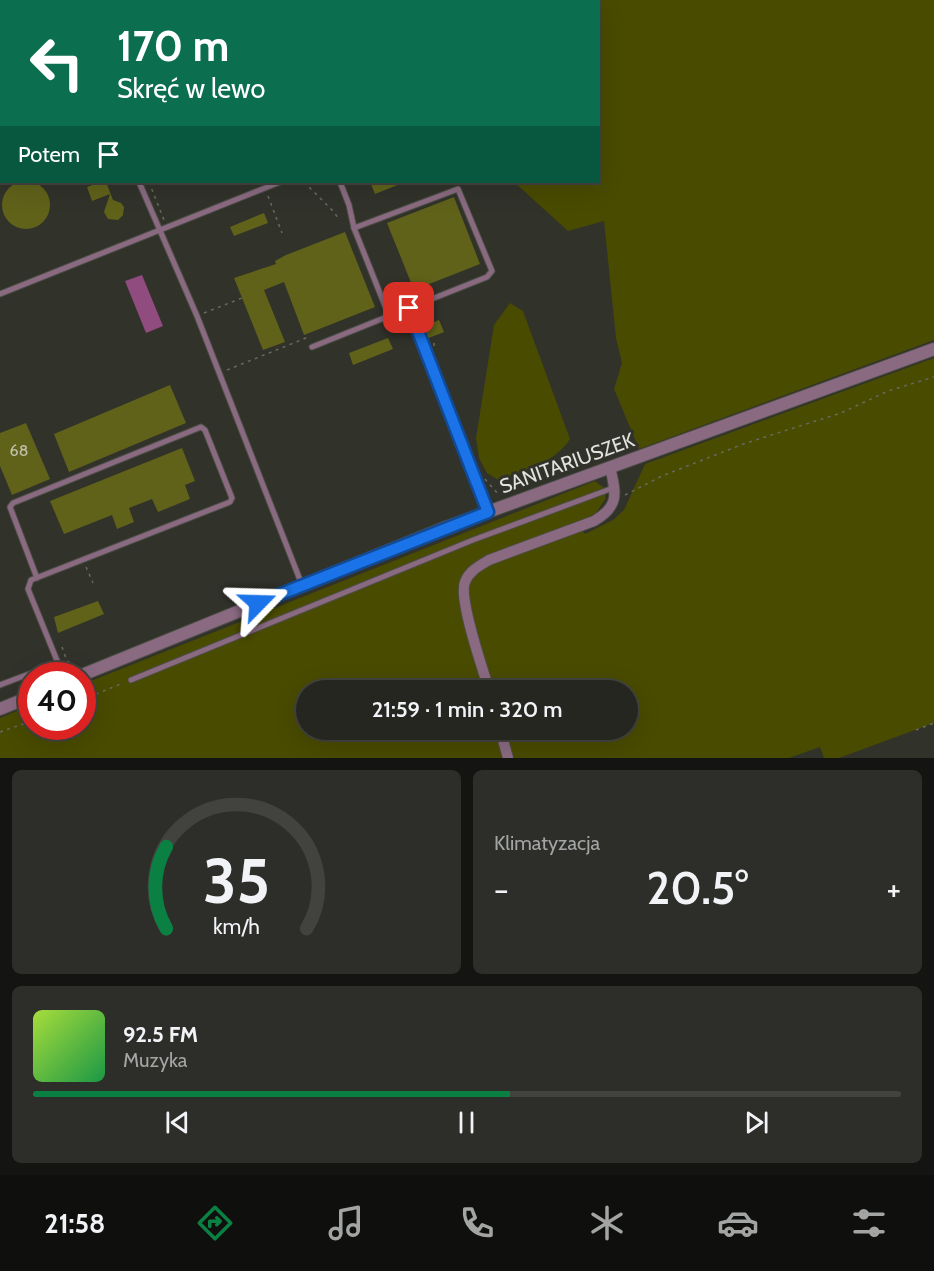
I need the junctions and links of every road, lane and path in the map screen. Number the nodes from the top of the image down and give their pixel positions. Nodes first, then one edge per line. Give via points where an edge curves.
1 (139, 183) edge
2 (278, 183) edge
3 (305, 183) edge
4 (340, 183) edge
5 (265, 188) junction
6 (338, 218) dead end
7 (354, 228) junction
8 (159, 230) junction
9 (282, 233) dead end
10 (0, 294) edge
11 (242, 298) dead end
12 (409, 308) junction
13 (197, 316) junction
14 (389, 316) junction
15 (312, 347) joint
16 (934, 349) edge
17 (219, 373) junction
18 (934, 377) edge
19 (610, 467) junction
20 (615, 488) junction
21 (614, 502) junction
22 (488, 512) junction
23 (83, 560) junction
24 (37, 578) junction
25 (93, 583) dead end
26 (302, 585) junction
27 (62, 647) dead end
28 (58, 662) edge
29 (69, 662) edge
30 (96, 664) edge
31 (18, 678) edge
32 (131, 680) joint
33 (486, 680) edge
34 (0, 685) edge
35 (96, 694) edge
36 (18, 702) edge
37 (0, 710) edge
38 (934, 723) edge
39 (18, 726) edge
40 (916, 730) dead end
41 (0, 732) edge
42 (503, 740) edge
43 (508, 758) edge

1 - 8 lane
2 - 5 lane
3 - 6 path
4 - 7 lane
5 - 8 lane
5 - 9 path
7 - 12 lane via 453,189 460,192 491,275
7 - 14 lane
8 - 10 lane
8 - 13 lane
11 - 13 path
12 - 14 lane
12 - 22 lane
13 - 17 lane
14 - 15 lane
15 - 17 path via 306,338
16 - 19 street, SANITARIUSZEK
17 - 26 lane
18 - 21 path via 733,448 653,480
19 - 20 street
19 - 22 street, SANITARIUSZEK
20 - 21 street
20 - 32 lane via 462,544
21 - 33 street via 607,514 594,521 474,569 464,583 464,603
22 - 26 street, SANITARIUSZEK
23 - 24 lane
23 - 24 lane via 230,502 232,498 205,430 201,428 13,503 10,507
23 - 25 path
24 - 28 lane via 31,580 28,589
26 - 30 street, SANITARIUSZEK
27 - 29 path
31 - 34 lane
32 - 35 path
36 - 37 street
38 - 40 path
39 - 41 path
42 - 43 street

